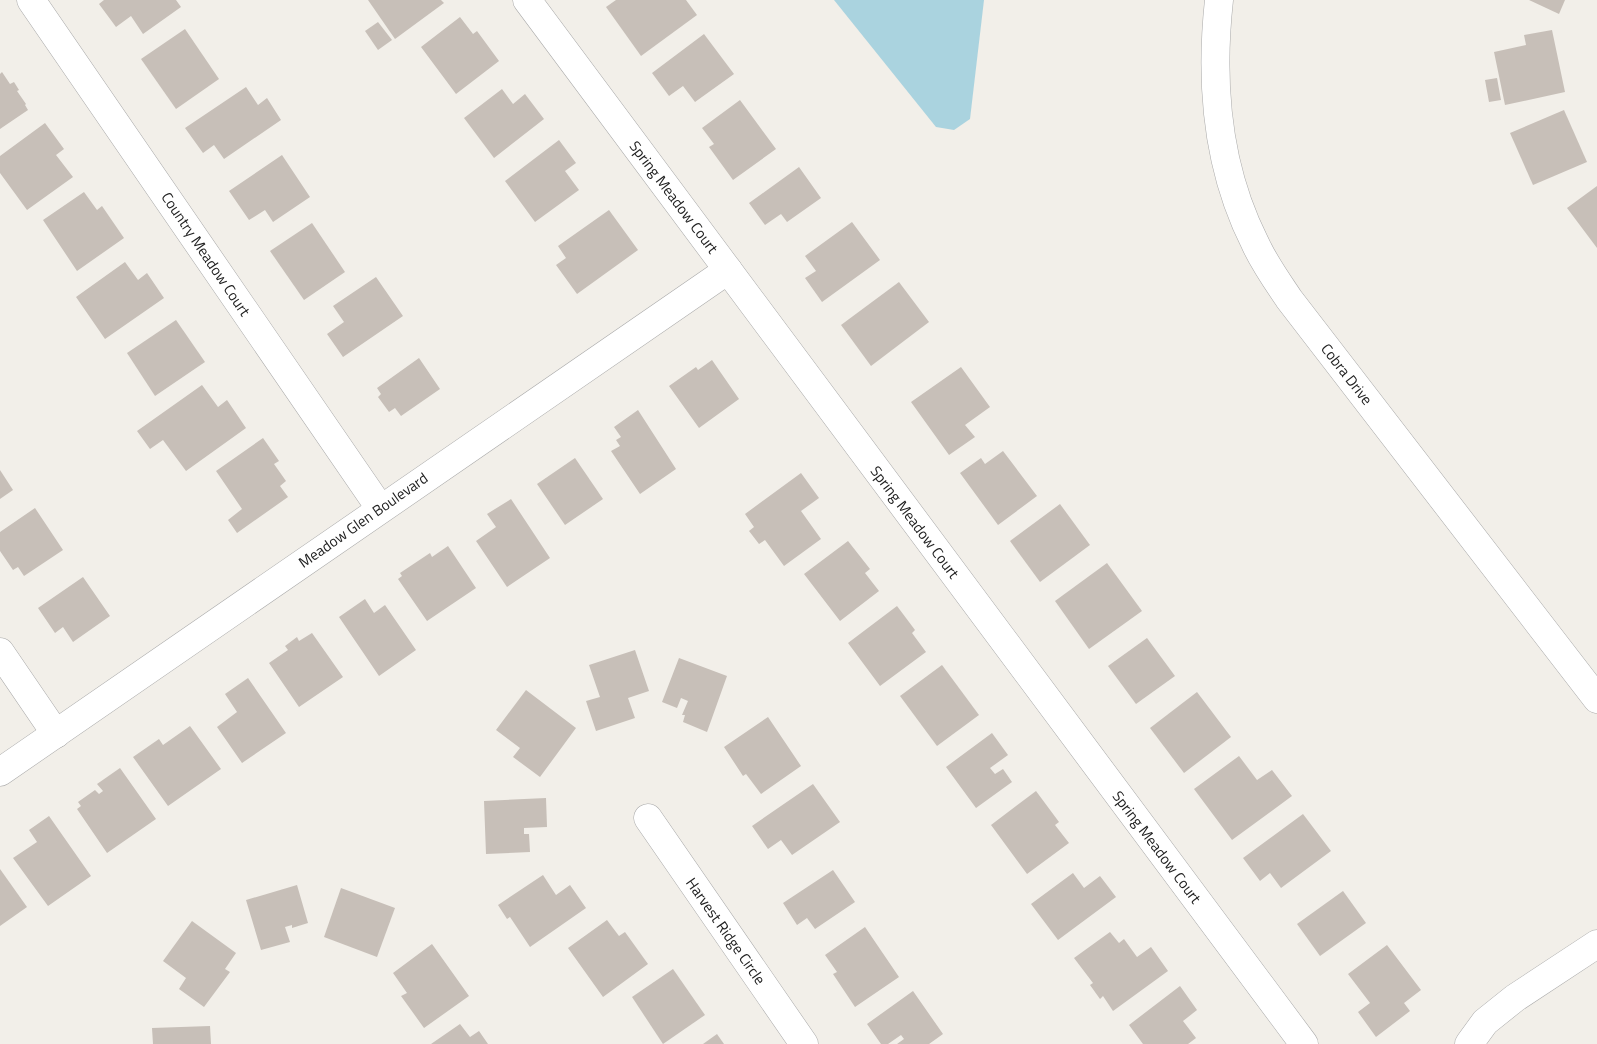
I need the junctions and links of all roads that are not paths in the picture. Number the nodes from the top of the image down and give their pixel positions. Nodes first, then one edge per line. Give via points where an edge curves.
1 (32, 0) edge
2 (527, 0) edge
3 (1219, 0) edge
4 (728, 270) junction
5 (380, 508) junction
6 (0, 652) edge
7 (1597, 699) edge
8 (56, 734) junction
9 (0, 772) edge
10 (648, 818) dead end
11 (1597, 944) edge
12 (804, 1044) edge
13 (1304, 1044) edge
14 (1468, 1044) edge

1 - 5 street, Country Meadow Court
2 - 4 street, Spring Meadow Court
3 - 7 street, Cobra Drive via 1215,80 1221,137 1228,171 1254,243 1289,299
4 - 5 street, Meadow Glen Boulevard
4 - 13 street, Spring Meadow Court
5 - 8 street, Meadow Glen Boulevard
6 - 8 street
8 - 9 street, Meadow Glen Boulevard
10 - 12 street, Harvest Ridge Circle
11 - 14 street via 1515,998 1485,1022

